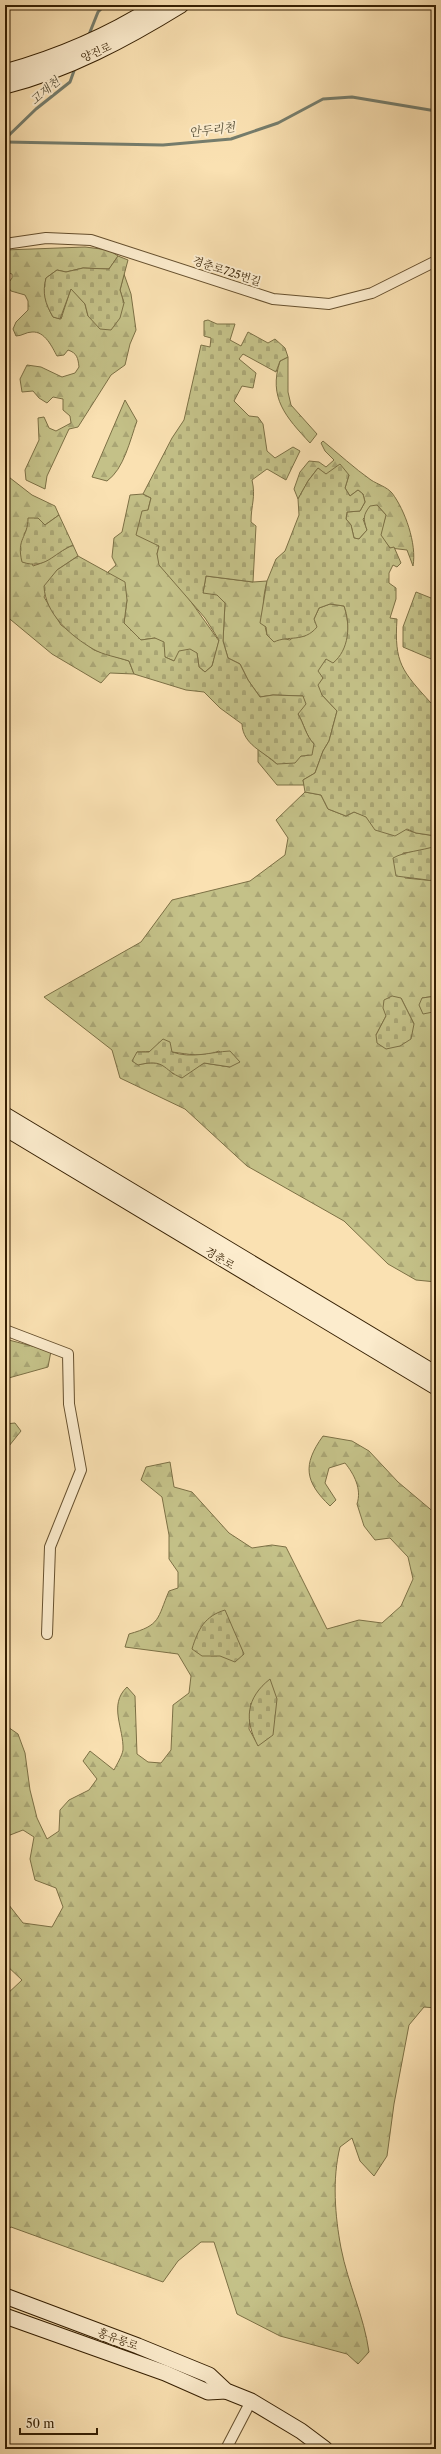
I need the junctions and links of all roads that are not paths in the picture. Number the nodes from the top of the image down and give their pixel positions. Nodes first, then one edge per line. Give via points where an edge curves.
1 (158, 5) edge
2 (181, 5) edge
3 (5, 72) edge
4 (5, 86) edge
5 (5, 244) edge
6 (436, 260) edge
7 (5, 1115) edge
8 (5, 1128) edge
9 (5, 1330) edge
10 (436, 1374) edge
11 (436, 1387) edge
12 (47, 1634) dead end
13 (5, 2296) edge
14 (5, 2316) edge
15 (226, 2391) junction
16 (251, 2401) junction
17 (226, 2449) edge
18 (325, 2449) edge

1 - 3 street, 양진로 via 75,48
2 - 4 street, 양진로 via 118,43 26,81
5 - 6 street, 경춘로725번길 via 46,238 91,240 273,299 328,304 372,293
7 - 10 street, 경춘로
8 - 11 street, 경춘로
9 - 12 street via 68,1354 69,1404 81,1470 50,1547
13 - 15 street, 홍유릉로 via 209,2375
14 - 15 street, 홍유릉로 via 165,2373 208,2392
15 - 16 street, 홍유릉로
16 - 17 street
16 - 18 street, 홍유릉로

